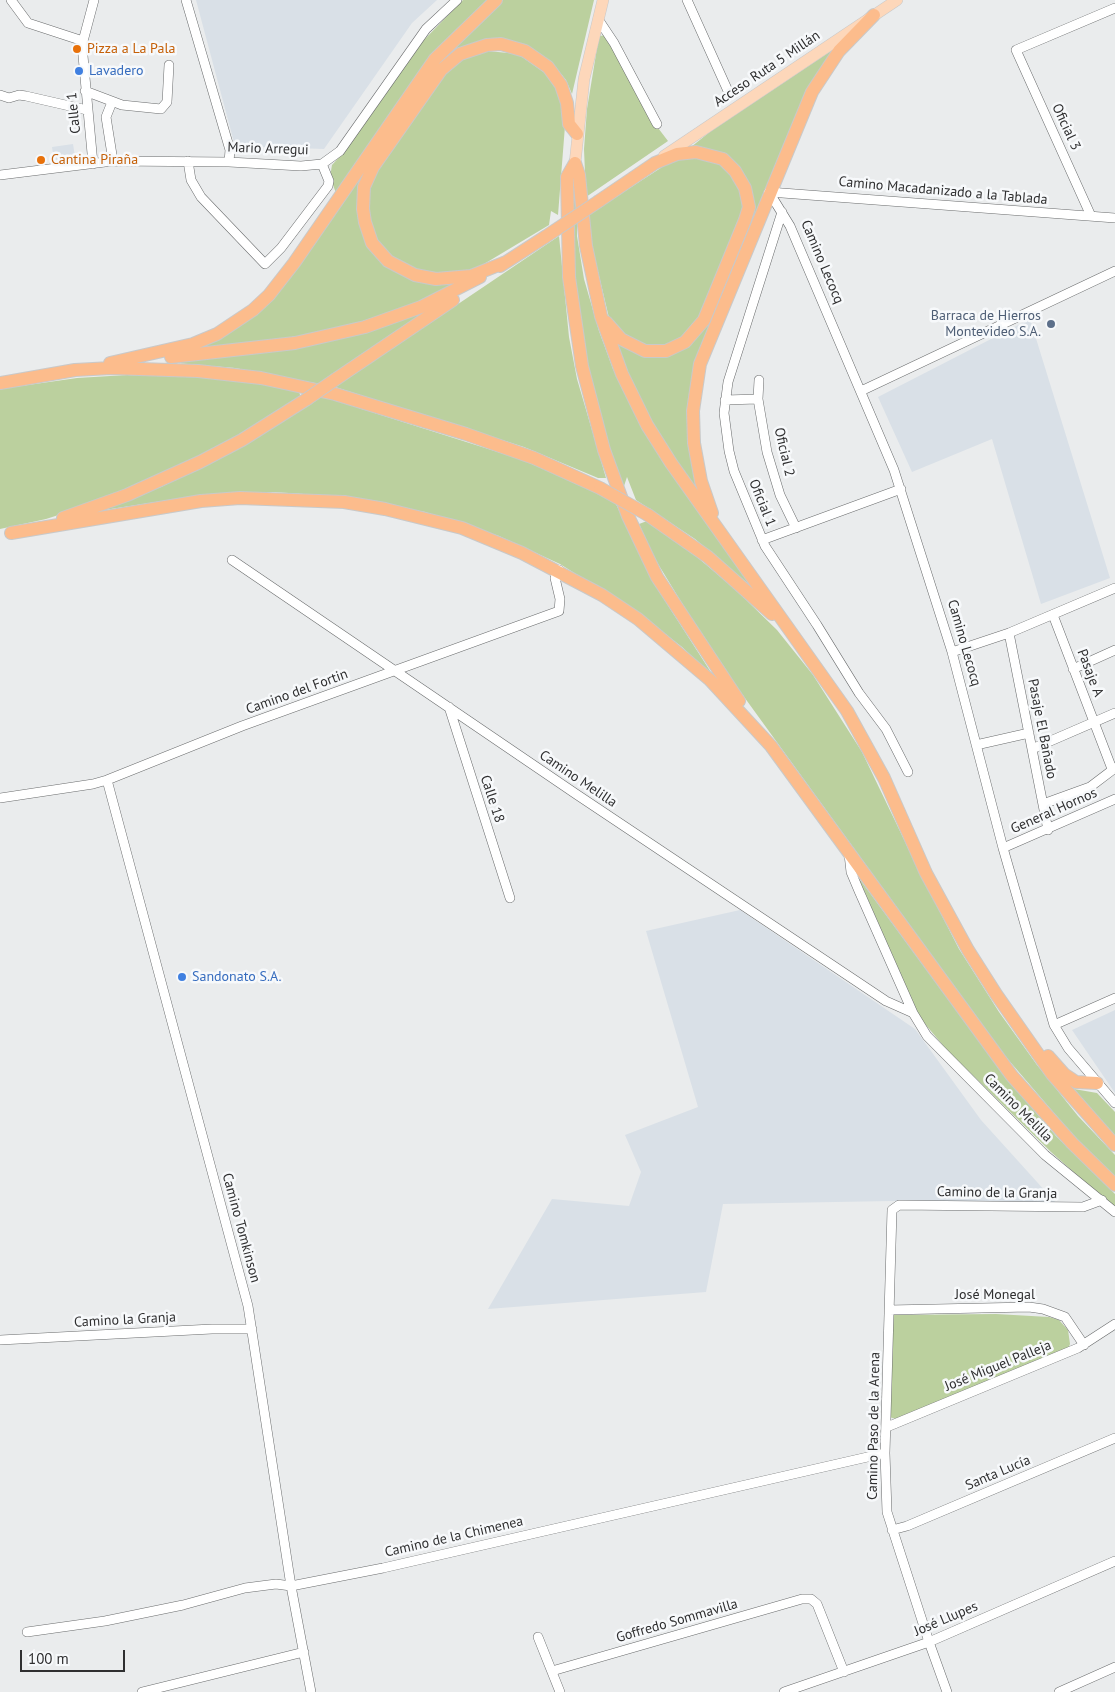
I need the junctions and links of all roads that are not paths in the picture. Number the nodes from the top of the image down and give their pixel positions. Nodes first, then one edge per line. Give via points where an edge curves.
1 (11, 0) edge
2 (94, 0) edge
3 (186, 0) edge
4 (457, 0) edge
5 (496, 0) edge
6 (603, 0) edge
7 (687, 0) edge
8 (897, 0) edge
9 (1115, 8) edge
10 (874, 15) junction
11 (598, 19) junction
12 (83, 41) junction
13 (169, 65) dead end
14 (85, 91) junction
15 (728, 91) dead end
16 (0, 95) edge
17 (112, 102) junction
18 (87, 110) junction
19 (657, 124) dead end
20 (577, 134) junction
21 (113, 161) junction
22 (188, 161) junction
23 (229, 162) junction
24 (655, 162) junction
25 (576, 163) junction
26 (93, 164) junction
27 (322, 164) junction
28 (0, 174) edge
29 (769, 192) junction
30 (782, 212) junction
31 (1091, 216) junction
32 (1115, 218) edge
33 (506, 262) junction
34 (1115, 271) edge
35 (601, 316) junction
36 (75, 370) junction
37 (759, 380) dead end
38 (0, 383) edge
39 (861, 391) junction
40 (758, 399) junction
41 (725, 400) junction
42 (901, 489) junction
43 (796, 528) junction
44 (6, 535) edge
45 (724, 535) junction
46 (762, 540) junction
47 (232, 560) dead end
48 (559, 570) junction
49 (1115, 588) edge
50 (1053, 615) junction
51 (1009, 633) junction
52 (802, 648) junction
53 (1115, 650) edge
54 (952, 652) junction
55 (1073, 669) junction
56 (396, 671) junction
57 (449, 707) junction
58 (1115, 712) edge
59 (1094, 722) junction
60 (1029, 733) junction
61 (976, 745) junction
62 (771, 746) junction
63 (1032, 749) junction
64 (1113, 768) edge
65 (908, 772) dead end
66 (107, 780) junction
67 (0, 798) edge
68 (1115, 799) edge
69 (1043, 804) junction
70 (1048, 830) junction
71 (1003, 848) junction
72 (849, 853) junction
73 (510, 898) dead end
74 (996, 994) junction
75 (1115, 998) edge
76 (913, 1013) junction
77 (1054, 1025) junction
78 (1086, 1070) junction
79 (1079, 1082) junction
80 (1097, 1083) junction
81 (1115, 1103) edge
82 (1115, 1145) edge
83 (1115, 1185) edge
84 (1102, 1200) junction
85 (892, 1210) joint
86 (1115, 1212) edge
87 (889, 1310) junction
88 (1115, 1324) edge
89 (252, 1329) junction
90 (0, 1340) edge
91 (1084, 1345) junction
92 (887, 1427) junction
93 (1115, 1438) edge
94 (885, 1453) junction
95 (892, 1530) junction
96 (1115, 1560) edge
97 (291, 1586) junction
98 (27, 1632) dead end
99 (538, 1637) dead end
100 (929, 1642) junction
101 (304, 1652) junction
102 (1115, 1666) edge
103 (552, 1672) junction
104 (844, 1672) junction
105 (142, 1692) edge
106 (311, 1692) edge
107 (560, 1692) edge
108 (784, 1692) edge
109 (947, 1692) edge
110 (1059, 1692) edge

1 - 12 street via 28,23
2 - 12 street, Calle 1
3 - 23 street via 230,150
4 - 27 street, Mario Arregui via 421,36 340,151
5 - 36 highway via 436,59 294,263 253,310 217,334 193,344
6 - 11 main road
7 - 15 street
8 - 10 main road, Acceso Ruta 5 Millán
9 - 31 street, Oficial 3 via 1016,50
10 - 24 main road, Acceso Ruta 5 Millán
10 - 29 highway via 838,51 820,77
11 - 19 street
11 - 20 main road via 584,79
12 - 14 street, Calle 1
13 - 17 street via 164,107
14 - 17 street
14 - 18 street, Calle 1
16 - 18 street via 9,98 26,96
17 - 21 street via 106,117
18 - 26 street, Calle 1
20 - 25 main road
20 - 33 highway via 569,124 561,85 548,67 525,51 501,44 487,45 460,54 441,70 373,167 364,186 364,222 372,243 388,261 415,276 436,279 470,276
21 - 22 street, Mario Arregui
21 - 26 street, Mario Arregui
22 - 23 street, Mario Arregui
22 - 27 street via 191,180 201,197 265,264 328,186
23 - 27 street, Mario Arregui
24 - 33 highway, bridge
24 - 35 highway via 676,154 696,152 723,159 745,188 748,207 745,220 704,320 685,342 666,351 645,351 621,339
25 - 35 highway via 586,246
25 - 62 highway via 567,177 572,302 585,382 610,469 657,576
26 - 28 street, Mario Arregui
29 - 30 street, Camino Lecocq
29 - 31 street, Camino Macadanizado a la Tablada
29 - 45 highway via 705,350 694,396 693,424 698,469 710,507
30 - 39 street, Camino Lecocq
30 - 41 street, Oficial 1 via 732,366
31 - 32 street, Camino Macadanizado a la Tablada
33 - 36 highway via 452,293 365,327 295,342
33 - 44 highway, bridge via 242,440 127,495
34 - 39 street
35 - 45 highway via 619,367 647,425
36 - 38 highway
36 - 52 highway, bridge via 198,371 261,378 335,394 500,446 573,474 648,515 708,557 777,619
37 - 40 street, Oficial 2
39 - 42 street, Camino Lecocq
40 - 41 street
40 - 43 street, Oficial 2 via 769,462
41 - 46 street, Oficial 1 via 726,432 734,472
42 - 43 street
42 - 54 street, Camino Lecocq
43 - 46 street
44 - 48 highway via 201,501 300,499 352,503 427,518 462,528
45 - 52 highway
46 - 65 street, Oficial 1 via 859,693 886,729
47 - 56 street, Camino Melilla
48 - 56 street, Camino del Fortin via 554,578 560,599 559,611
48 - 62 highway via 616,604 679,651 732,702
49 - 50 street
50 - 51 street
50 - 55 street, Pasaje A
51 - 54 street
51 - 60 street, Pasaje El Bañado
52 - 74 highway via 847,710 872,752 926,873
53 - 55 street
54 - 61 street, Camino Lecocq
55 - 59 street, Pasaje A
56 - 57 street, Camino Melilla
56 - 66 street, Camino del Fortin via 242,726
57 - 73 street, Calle 18
57 - 76 street, Camino Melilla via 886,1001
58 - 59 street
59 - 63 street
59 - 64 street, Pasaje A
60 - 61 street
60 - 63 street, Pasaje El Bañado
61 - 71 street, Camino Lecocq
62 - 72 highway
63 - 69 street, Pasaje El Bañado
64 - 69 street via 1090,787
66 - 67 street, Camino del Fortin
66 - 89 street, Camino Tomkinson
68 - 70 street, General Hornos
69 - 70 street, Pasaje El Bañado
70 - 71 street, General Hornos
71 - 77 street, Camino Lecocq
72 - 76 street, Camino Melilla via 851,872
72 - 83 highway via 1012,1076
74 - 79 highway via 1011,1006 1054,1064
74 - 82 highway via 1052,1074
75 - 77 street
76 - 84 street, Camino Melilla via 936,1047 1019,1130
77 - 78 street, Camino Lecocq
78 - 79 highway
78 - 80 street, Camino Lecocq
79 - 80 highway
80 - 81 street, Camino Lecocq
84 - 85 street, Camino de la Granja via 1083,1207 899,1205
84 - 86 street, Camino Melilla
85 - 87 street, Camino Paso de la Arena
87 - 91 street, José Monegal via 1043,1309 1064,1317
87 - 92 street, Camino Paso de la Arena
88 - 91 street, José Miguel Palleja
89 - 90 street, Camino la Granja
89 - 97 street, Camino Tomkinson
91 - 92 street, José Miguel Palleja
92 - 94 street, Camino Paso de la Arena
93 - 95 street, Santa Lucía
94 - 95 street, Camino Paso de la Arena
94 - 97 street, Camino de la Chimenea via 384,1568
95 - 100 street, Camino Paso de la Arena
96 - 100 street, José Llupes
97 - 98 street, Camino de la Chimenea via 276,1584 245,1588 105,1621
97 - 101 street, Camino Tomkinson
99 - 103 street
100 - 104 street, José Llupes
100 - 109 street, Camino Paso de la Arena
101 - 105 street
101 - 106 street, Camino Tomkinson
102 - 110 street
103 - 104 street, Goffredo Sommavilla via 802,1599 811,1599 817,1604
103 - 107 street
104 - 108 street, José Llupes

